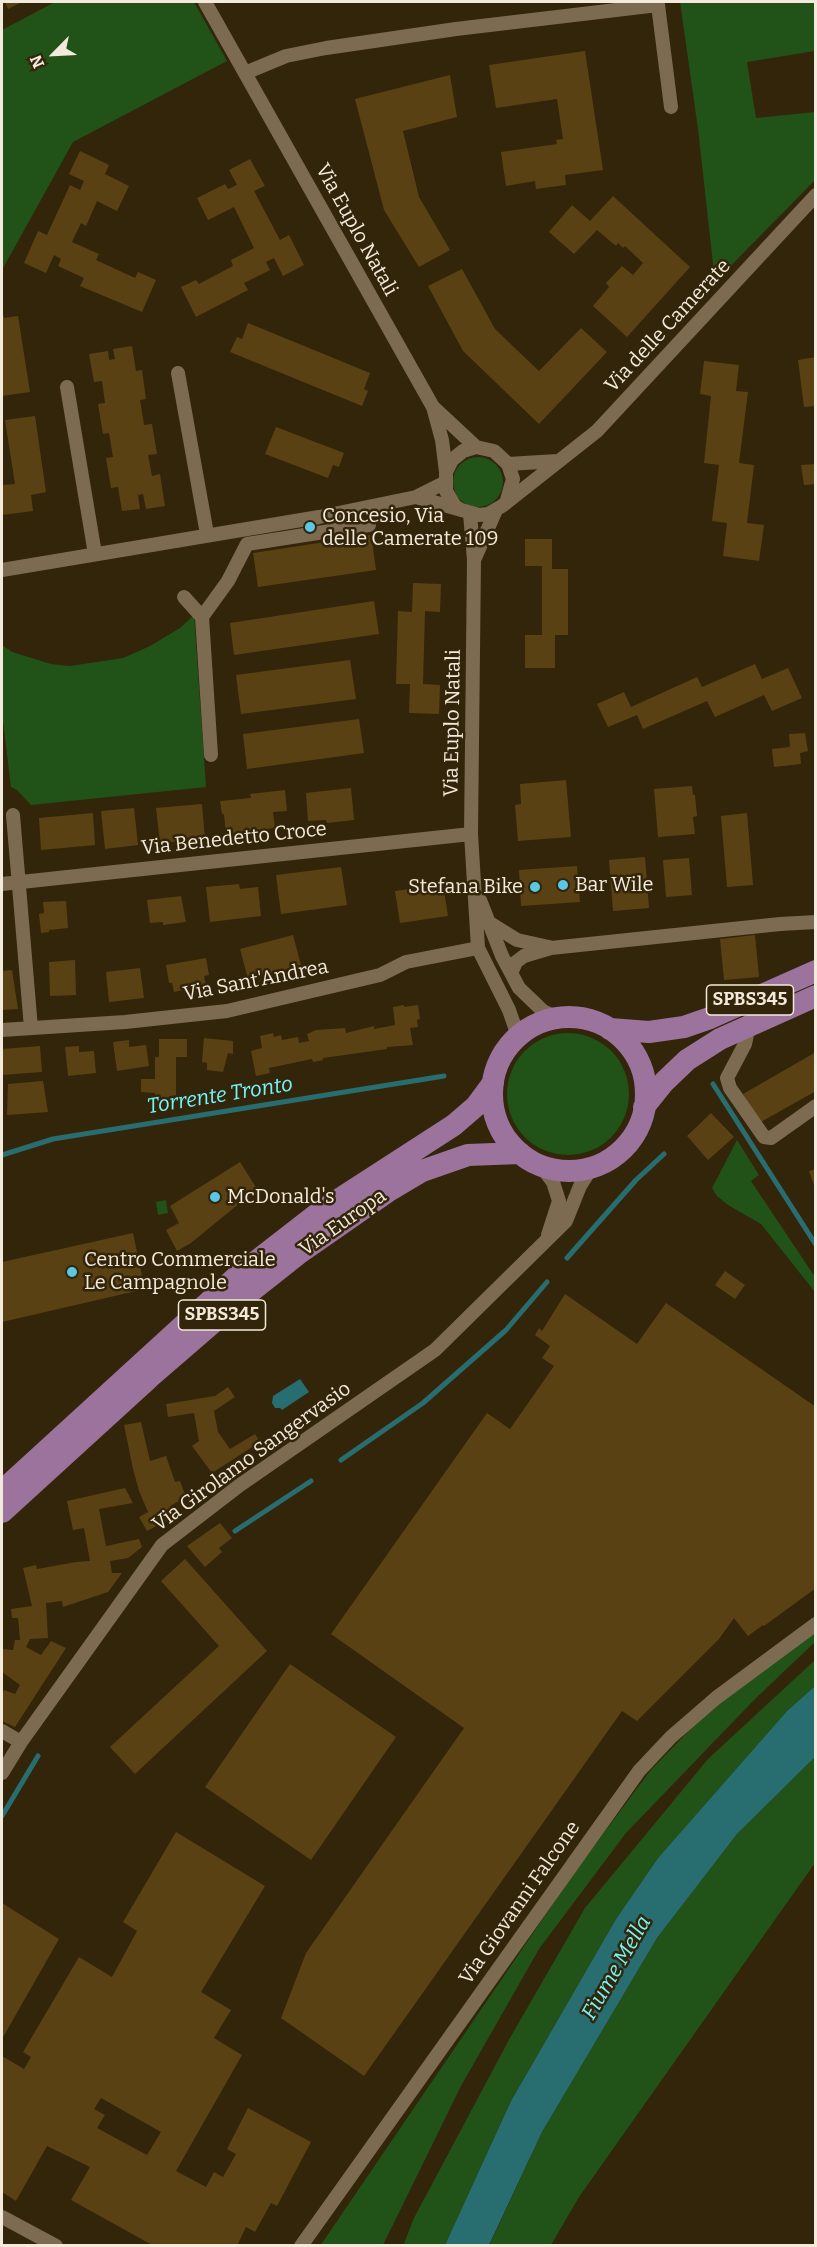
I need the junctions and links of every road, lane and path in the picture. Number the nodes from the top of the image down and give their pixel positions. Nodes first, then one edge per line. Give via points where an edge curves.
1 (205, 2) edge
2 (245, 73) junction
3 (671, 107) dead end
4 (816, 195) edge
5 (816, 205) edge
6 (800, 212) junction
7 (178, 373) dead end
8 (67, 387) dead end
9 (434, 407) junction
10 (476, 447) junction
11 (557, 461) junction
12 (508, 464) junction
13 (445, 477) junction
14 (416, 496) junction
15 (501, 506) junction
16 (466, 513) junction
17 (369, 525) dead end
18 (207, 534) junction
19 (95, 554) junction
20 (474, 560) junction
21 (2, 570) edge
22 (184, 597) dead end
23 (202, 616) junction
24 (211, 755) dead end
25 (13, 815) dead end
26 (471, 834) junction
27 (18, 882) junction
28 (2, 884) edge
29 (475, 886) junction
30 (488, 922) junction
31 (816, 922) edge
32 (478, 948) junction
33 (551, 948) junction
34 (816, 971) edge
35 (511, 973) junction
36 (816, 996) edge
37 (557, 1018) junction
38 (749, 1025) junction
39 (31, 1028) junction
40 (610, 1029) junction
41 (2, 1030) edge
42 (518, 1036) junction
43 (493, 1083) junction
44 (816, 1106) edge
45 (644, 1107) junction
46 (520, 1153) junction
47 (540, 1165) junction
48 (592, 1167) junction
49 (546, 1239) junction
50 (2, 1491) edge
51 (2, 1512) edge
52 (816, 1624) edge
53 (2, 1731) edge
54 (21, 1742) junction
55 (2, 1773) edge
56 (2, 2217) edge
57 (56, 2246) edge
58 (301, 2246) edge

1 - 2 street, Via Euplo Natali
2 - 3 street via 286,56 326,48 658,5
2 - 9 street, Via Euplo Natali
4 - 6 street, Via delle Camerate
5 - 6 street, Via delle Camerate
6 - 11 street, Via delle Camerate via 597,431
7 - 18 street
8 - 19 street
9 - 10 street, Via Euplo Natali
9 - 13 street, Via Euplo Natali
10 - 12 street via 494,451
10 - 13 street via 452,460
11 - 12 street
11 - 15 street, Via delle Camerate
12 - 15 street via 513,479 510,495
13 - 14 street
13 - 16 street via 450,499
14 - 16 street, Via delle Camerate
14 - 18 street via 319,517
15 - 16 street, Via delle Camerate via 488,514
15 - 20 street, Via Euplo Natali
16 - 20 street, Via Euplo Natali
17 - 23 street via 247,544 228,582
18 - 19 street
19 - 21 street
20 - 26 street, Via Euplo Natali
22 - 23 street
23 - 24 street
25 - 27 street
26 - 27 street, Via Benedetto Croce
26 - 29 street, Via Euplo Natali
27 - 28 street, Via Benedetto Croce
27 - 39 street
29 - 30 street, Via Euplo Natali
29 - 32 street, Via Euplo Natali
30 - 33 street via 518,939
30 - 35 street, Via Euplo Natali
31 - 33 street
32 - 39 street, Via Sant'Andrea via 406,962 380,975 227,1011
32 - 42 street, Via Euplo Natali
33 - 35 street via 524,956
34 - 40 main road, Via Europa / SPBS345 via 684,1027 649,1032
35 - 37 street, Via Euplo Natali via 530,1000
36 - 38 main road, Via Europa / SPBS345
37 - 40 main road, Via Europa / SPBS345 via 585,1018
37 - 42 main road, Via Europa / SPBS345 via 536,1024
38 - 44 street via 745,1044 727,1078 764,1137 771,1138
38 - 45 main road, Via Europa / SPBS345 via 687,1060
39 - 41 street, Via Sant'Andrea
40 - 45 main road, Via Europa / SPBS345 via 632,1050 639,1063
42 - 43 main road, Via Europa / SPBS345 via 501,1057
43 - 46 main road, Via Europa / SPBS345 via 497,1121
43 - 50 main road, Via Europa / SPBS345 via 476,1106 454,1125 321,1211 236,1277
45 - 48 main road, Via Europa / SPBS345 via 641,1121 627,1144
46 - 47 main road, Via Europa / SPBS345
46 - 51 main road, Via Europa / SPBS345 via 468,1155 422,1171 298,1254 150,1377
47 - 48 main road, Via Europa / SPBS345 via 557,1170
47 - 49 street, Via Girolamo Sangervasio via 553,1182 559,1201
48 - 49 street, Via Girolamo Sangervasio via 566,1221
49 - 54 street, Via Girolamo Sangervasio via 435,1350 240,1485 162,1545
52 - 58 street, Via Giovanni Falcone via 716,1698 639,1771
53 - 54 street
54 - 55 street, Via Girolamo Sangervasio
56 - 57 street

